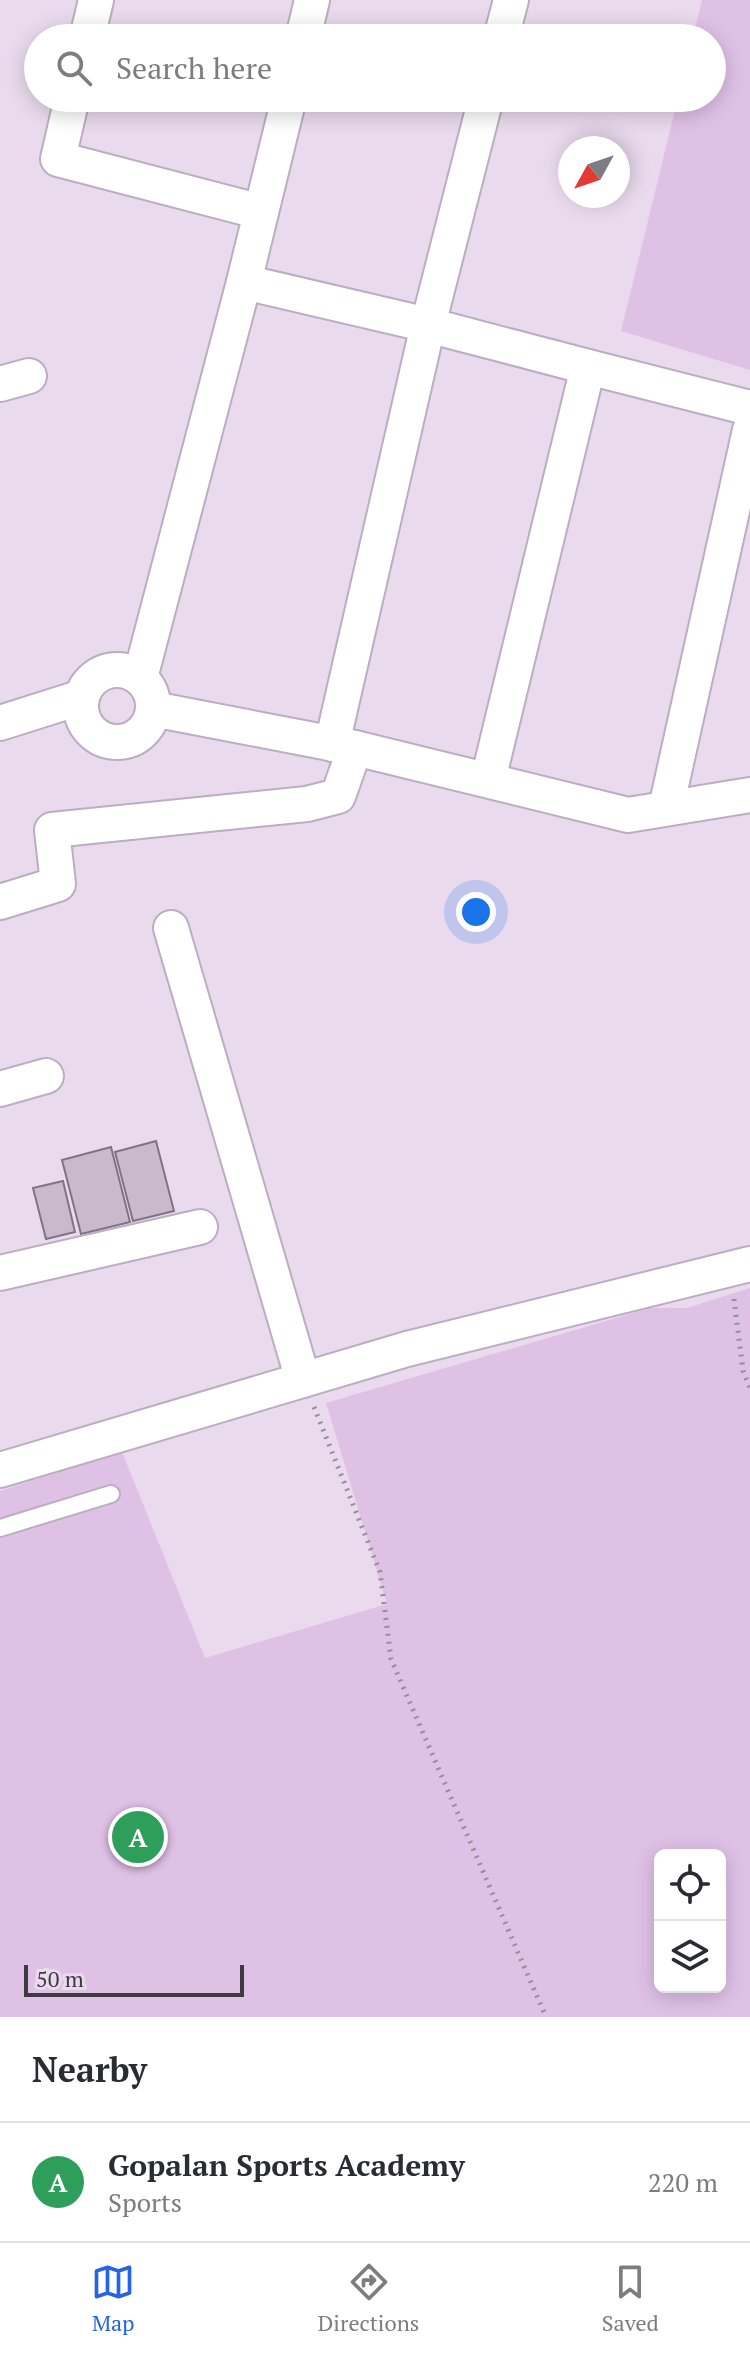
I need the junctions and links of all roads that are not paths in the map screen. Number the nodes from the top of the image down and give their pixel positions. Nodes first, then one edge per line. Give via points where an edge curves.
1 (96, 0) edge
2 (312, 0) edge
3 (511, 0) edge
4 (90, 24) edge
5 (306, 24) edge
6 (505, 24) edge
7 (69, 112) edge
8 (286, 112) edge
9 (482, 112) edge
10 (261, 212) junction
11 (244, 282) junction
12 (428, 325) junction
13 (588, 367) junction
14 (750, 408) edge
15 (750, 430) edge
16 (140, 678) junction
17 (82, 697) junction
18 (153, 709) junction
19 (0, 723) edge
20 (344, 746) junction
21 (488, 780) junction
22 (750, 795) edge
23 (666, 808) junction
24 (0, 902) edge
25 (171, 928) dead end
26 (46, 1076) dead end
27 (0, 1089) edge
28 (200, 1227) dead end
29 (740, 1266) edge
30 (0, 1273) edge
31 (303, 1380) junction
32 (0, 1470) edge
33 (111, 1494) dead end
34 (0, 1528) edge

1 - 4 street
2 - 5 street
3 - 6 street
7 - 10 street via 58,159
8 - 10 street
9 - 12 street
10 - 11 street
11 - 12 street
11 - 16 street
12 - 13 street
12 - 20 street
13 - 14 street
13 - 21 street
15 - 23 street
16 - 17 street via 105,671
16 - 18 street via 148,686
17 - 18 street via 84,721 112,742 134,738
17 - 19 street
18 - 20 street
20 - 21 street
20 - 24 street via 338,796 307,804 52,830 58,884
21 - 23 street via 628,815
22 - 23 street
25 - 31 street
26 - 27 street
28 - 30 street
29 - 31 street
31 - 32 street
33 - 34 lane

